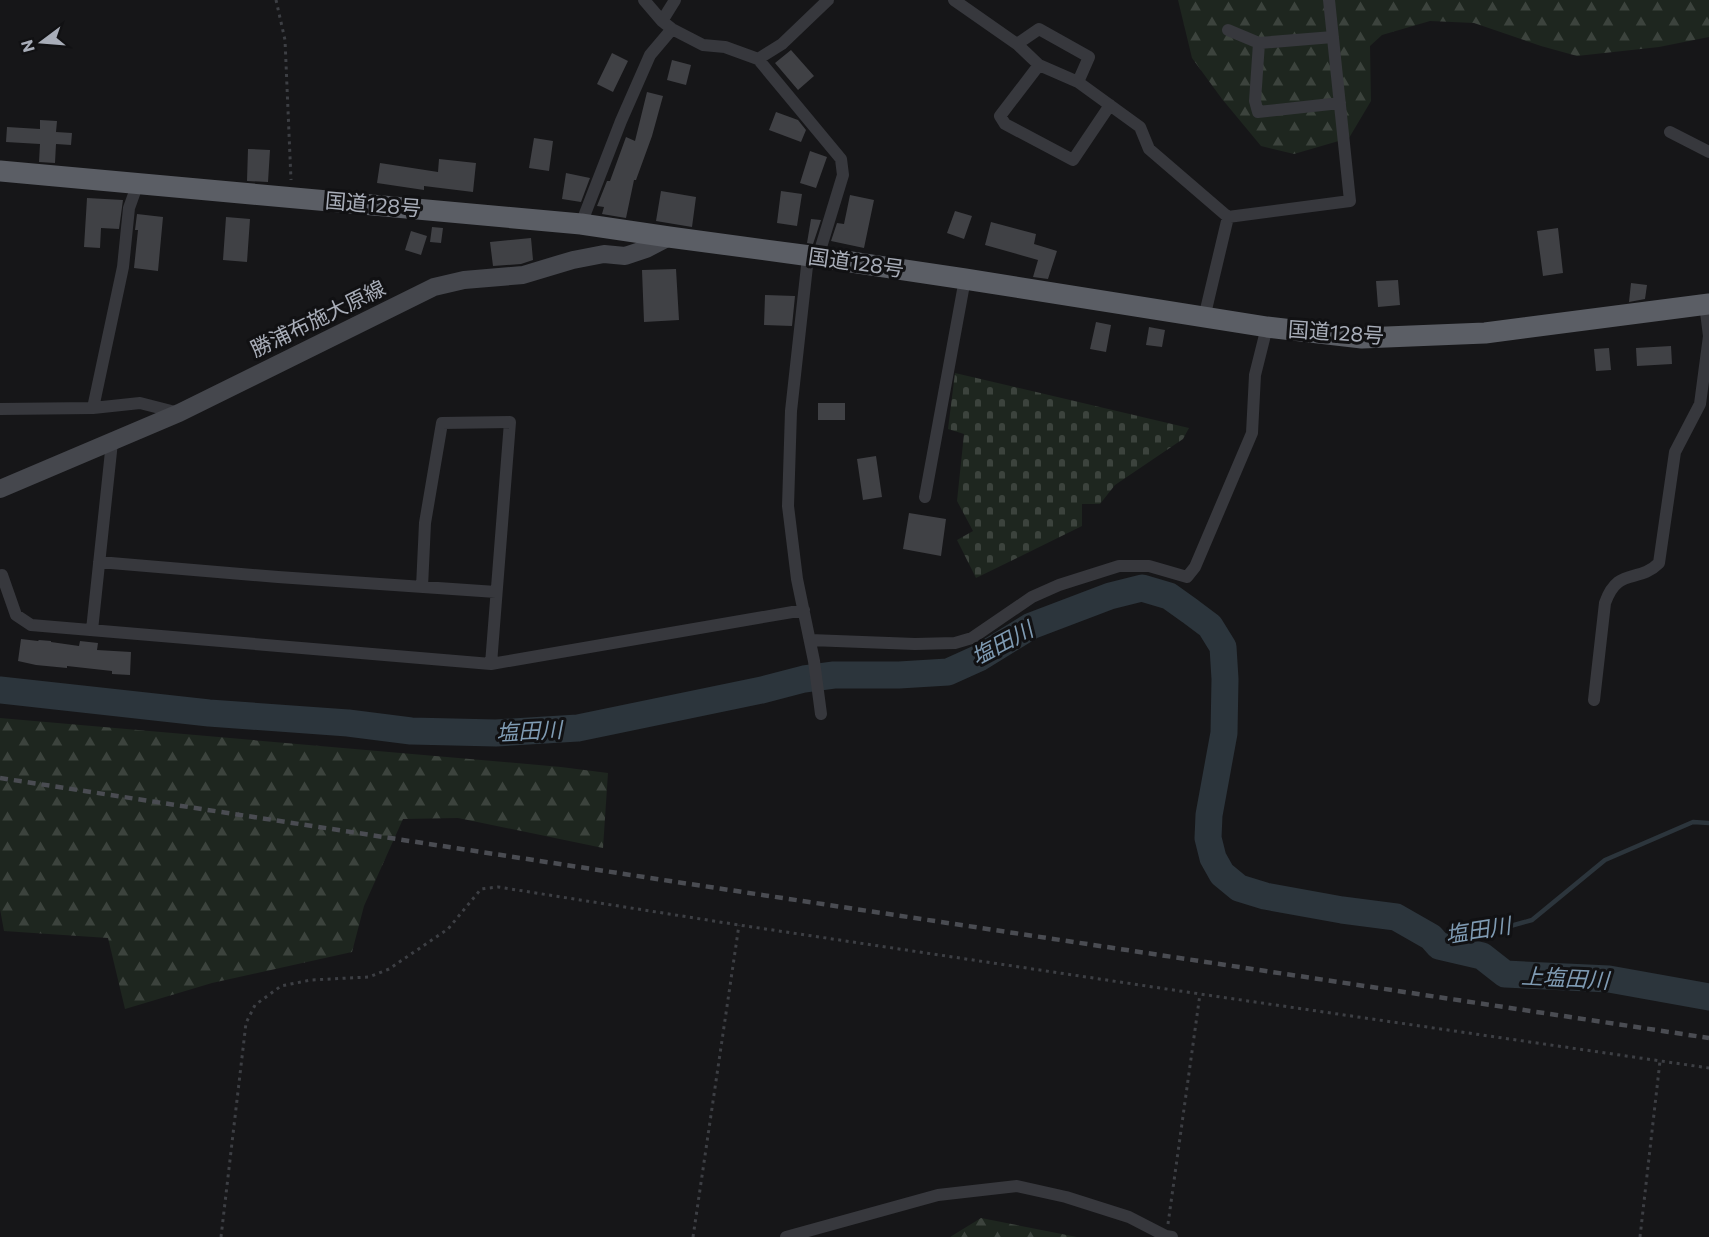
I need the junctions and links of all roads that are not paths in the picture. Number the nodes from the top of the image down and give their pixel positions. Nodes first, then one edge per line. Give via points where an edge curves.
1 (644, 0) edge
2 (675, 0) edge
3 (828, 0) edge
4 (954, 0) edge
5 (1329, 0) edge
6 (662, 21) junction
7 (672, 29) junction
8 (1228, 30) dead end
9 (1333, 37) junction
10 (1259, 43) junction
11 (1017, 44) junction
12 (758, 59) junction
13 (1039, 64) junction
14 (1078, 82) junction
15 (1340, 103) junction
16 (1110, 105) junction
17 (1670, 132) dead end
18 (1709, 152) edge
19 (0, 171) edge
20 (138, 183) junction
21 (1228, 217) junction
22 (581, 224) junction
23 (669, 237) junction
24 (813, 257) junction
25 (965, 279) junction
26 (1707, 304) edge
27 (1204, 318) junction
28 (1267, 327) junction
29 (93, 408) junction
30 (0, 409) edge
31 (179, 413) junction
32 (112, 442) junction
33 (0, 489) edge
34 (925, 497) dead end
35 (99, 562) junction
36 (2, 575) dead end
37 (422, 587) junction
38 (496, 592) junction
39 (804, 610) junction
40 (92, 630) junction
41 (810, 640) junction
42 (491, 664) junction
43 (1594, 700) dead end
44 (821, 714) dead end
45 (1169, 1236) edge
46 (786, 1237) edge

1 - 6 street
2 - 6 street
3 - 12 street via 782,44
4 - 11 street
5 - 9 street
6 - 7 street
7 - 12 street via 703,45 725,47
7 - 22 street via 650,55
8 - 10 street
9 - 10 street
9 - 15 street
10 - 15 street via 1255,101 1258,112
11 - 13 street
11 - 14 street via 1039,29 1089,57
12 - 24 street via 842,159 843,175
13 - 14 street
13 - 16 street via 1000,116 1005,124 1073,160
14 - 16 street
15 - 21 street via 1350,201
16 - 21 street via 1140,127 1149,149
17 - 18 street
19 - 20 highway, 国道128号
20 - 22 highway, 国道128号
20 - 29 street via 129,208 123,267
21 - 27 street
22 - 23 highway, 国道128号
23 - 24 highway, 国道128号
23 - 31 main road, 勝浦布施大原線 via 625,256 604,254 523,275 434,287
24 - 25 highway, 国道128号
24 - 39 street via 791,411 788,506
25 - 27 highway, 国道128号
25 - 34 street
26 - 28 highway, 国道128号 via 1485,333 1420,337 1362,338
26 - 43 street via 1708,336 1700,404 1675,452 1659,563 1612,587 1605,603
27 - 28 highway, 国道128号
28 - 41 street via 1255,375 1252,433 1195,567 1187,577 1149,567 1119,566 1032,597 972,638 955,643
29 - 30 street
29 - 31 street via 140,403
31 - 32 main road, 勝浦布施大原線
32 - 33 main road, 勝浦布施大原線
32 - 35 street
35 - 37 street
35 - 40 street
36 - 40 street via 16,615 31,625
37 - 38 street
37 - 38 street via 425,523 442,423 510,422
38 - 42 street
39 - 41 street
39 - 42 street
40 - 42 street
41 - 44 street
45 - 46 street via 1129,1216 1017,1186 938,1195

